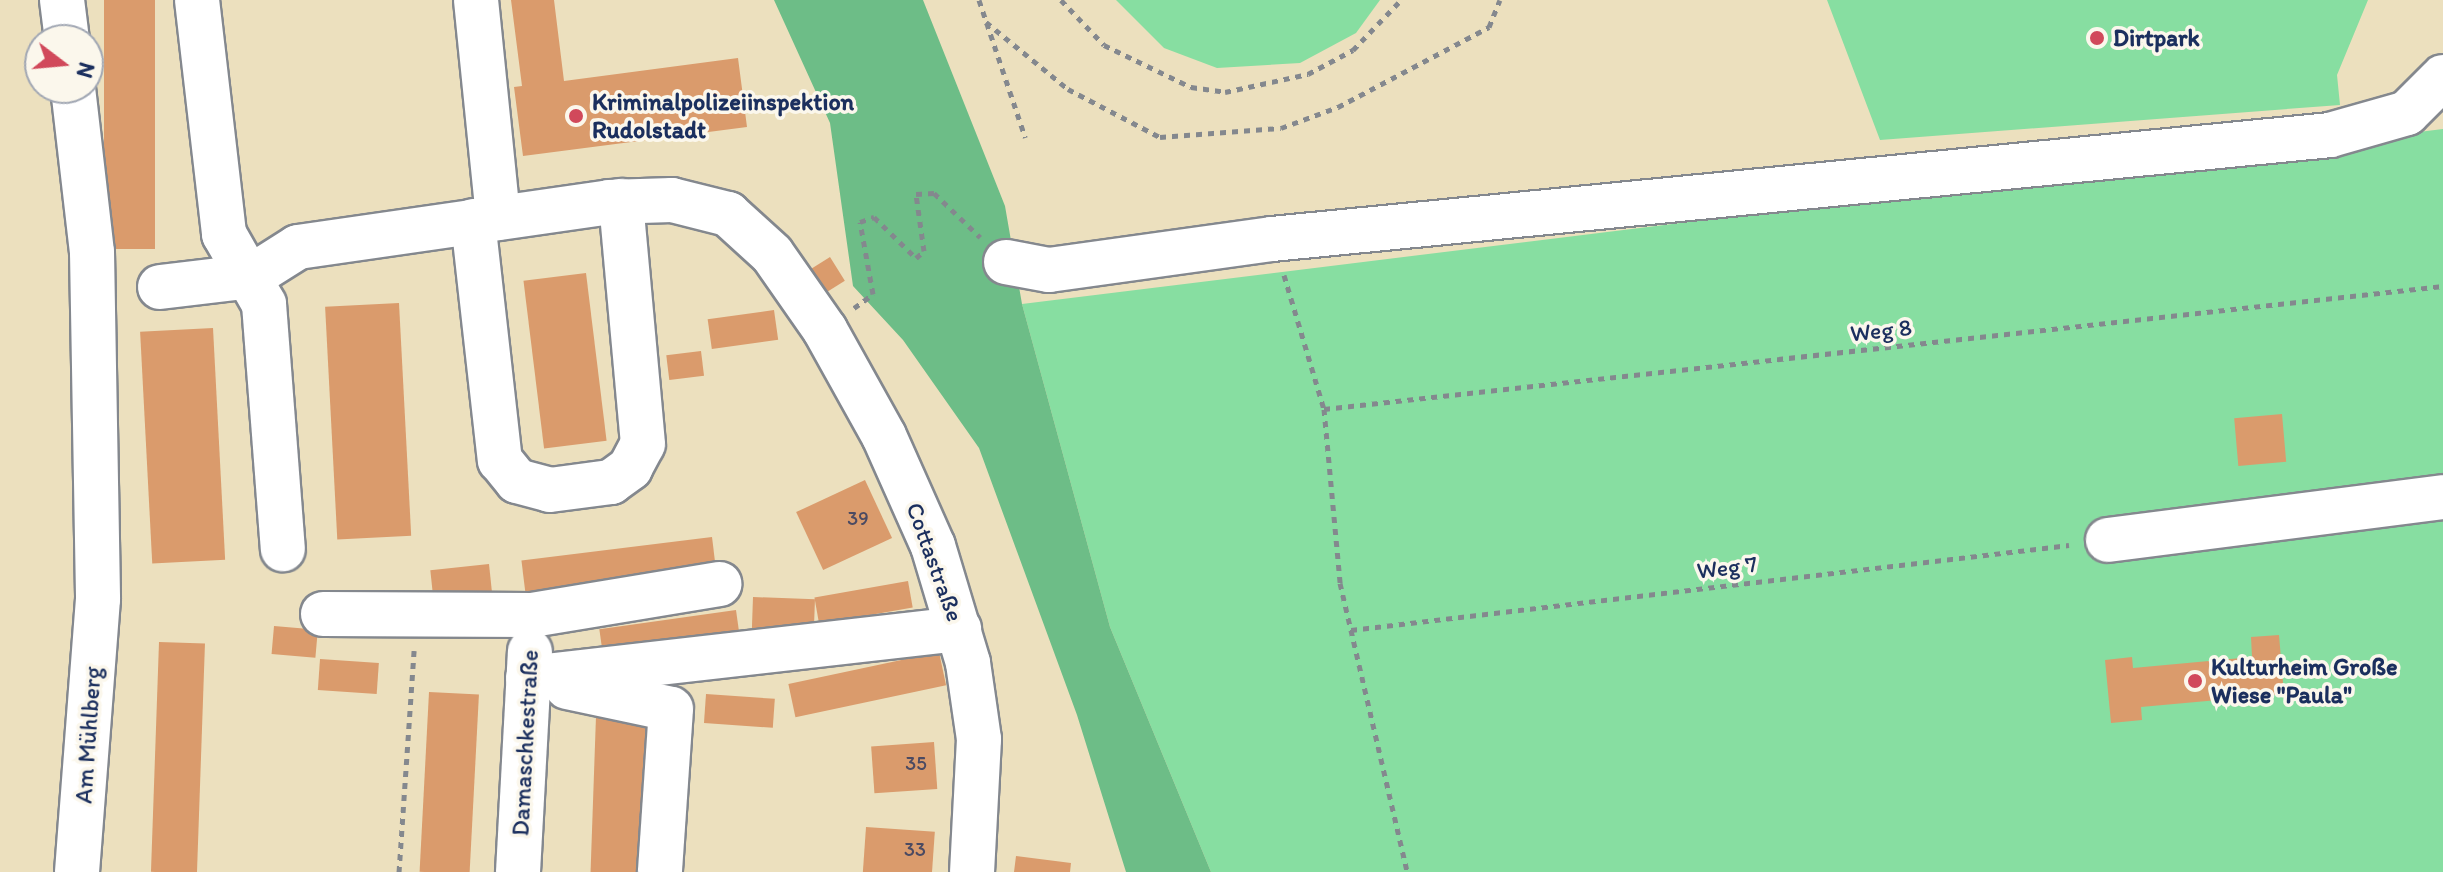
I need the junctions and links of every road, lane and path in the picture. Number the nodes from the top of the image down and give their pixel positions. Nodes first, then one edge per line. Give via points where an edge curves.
1 (62, 0) edge
2 (197, 0) edge
3 (476, 0) edge
4 (979, 0) edge
5 (1061, 0) edge
6 (1401, 0) edge
7 (1500, 0) edge
8 (986, 22) junction
9 (65, 24) edge
10 (2443, 77) edge
11 (75, 104) edge
12 (1025, 137) dead end
13 (621, 201) junction
14 (486, 220) junction
15 (1272, 239) junction
16 (1006, 262) joint
17 (252, 276) junction
18 (2443, 286) edge
19 (160, 287) dead end
20 (873, 294) dead end
21 (1324, 409) junction
22 (2443, 497) edge
23 (2108, 540) joint
24 (283, 549) dead end
25 (719, 584) dead end
26 (323, 614) dead end
27 (413, 614) junction
28 (532, 615) junction
29 (959, 629) junction
30 (1351, 630) junction
31 (528, 678) junction
32 (77, 872) edge
33 (399, 872) edge
34 (518, 872) edge
35 (660, 872) edge
36 (972, 872) edge
37 (1407, 872) edge

1 - 9 street
2 - 17 street via 224,234
3 - 14 street
4 - 8 path
5 - 6 path via 1104,45 1191,87 1225,92 1308,74 1353,50
7 - 8 path via 1489,27 1338,107 1281,128 1160,137 1068,89
8 - 12 path
10 - 15 street via 2407,113 2330,135
11 - 32 street, Am Mühlberg via 92,252 98,599
13 - 14 street, Cottastraße
13 - 14 street via 643,444 630,468 611,482 550,490 517,481 500,460
13 - 29 street, Cottastraße via 672,200 728,214 772,254 884,436 933,546
14 - 17 street, Cottastraße via 298,247
15 - 16 street via 1049,270
15 - 21 path via 1308,343
16 - 20 path via 934,193 916,194 924,251 916,258 874,217 860,222
17 - 19 street
17 - 24 street via 264,304
18 - 21 path, Weg 8
21 - 30 path via 1340,583
22 - 23 street
23 - 30 path, Weg 7
25 - 28 street
26 - 27 street
27 - 28 street
27 - 33 path
28 - 31 street, Damaschkestraße
29 - 31 street
29 - 36 street, Cottastraße via 979,739
30 - 37 path
31 - 34 street, Damaschkestraße
31 - 35 street via 671,709

